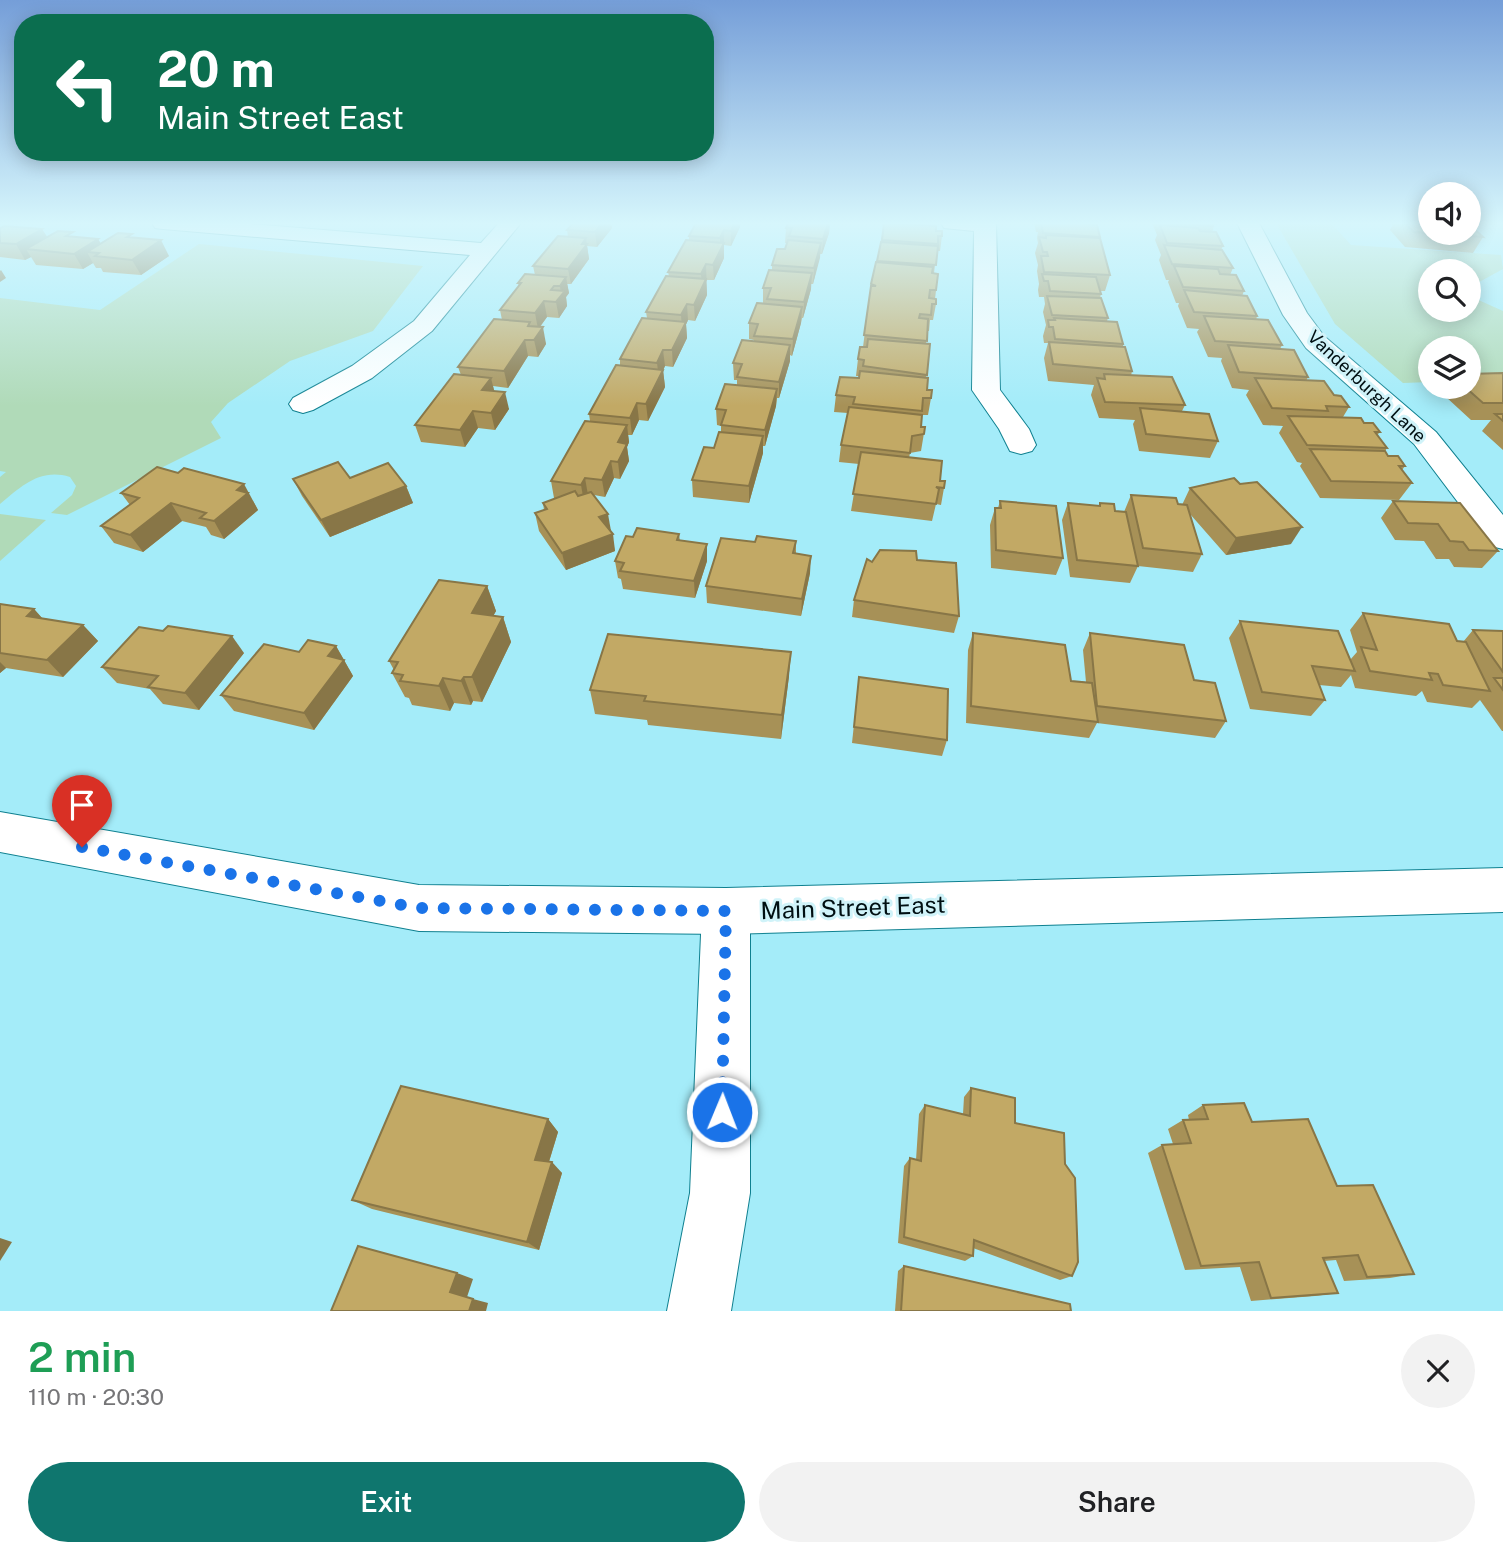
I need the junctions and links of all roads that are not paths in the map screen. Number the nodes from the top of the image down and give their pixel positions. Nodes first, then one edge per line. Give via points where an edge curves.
1 (457, 284) edge
2 (985, 284) edge
3 (1279, 284) edge
4 (303, 404) dead end
5 (1021, 445) dead end
6 (1503, 538) edge
7 (0, 832) edge
8 (1503, 890) edge
9 (726, 911) junction
10 (699, 1311) edge

1 - 4 street via 423,326 362,372
2 - 5 street via 986,390
3 - 6 street, Vanderburgh Lane via 1315,342 1425,438
7 - 9 street, Main Street East via 419,908
8 - 9 street, Main Street East
9 - 10 street via 720,1194

